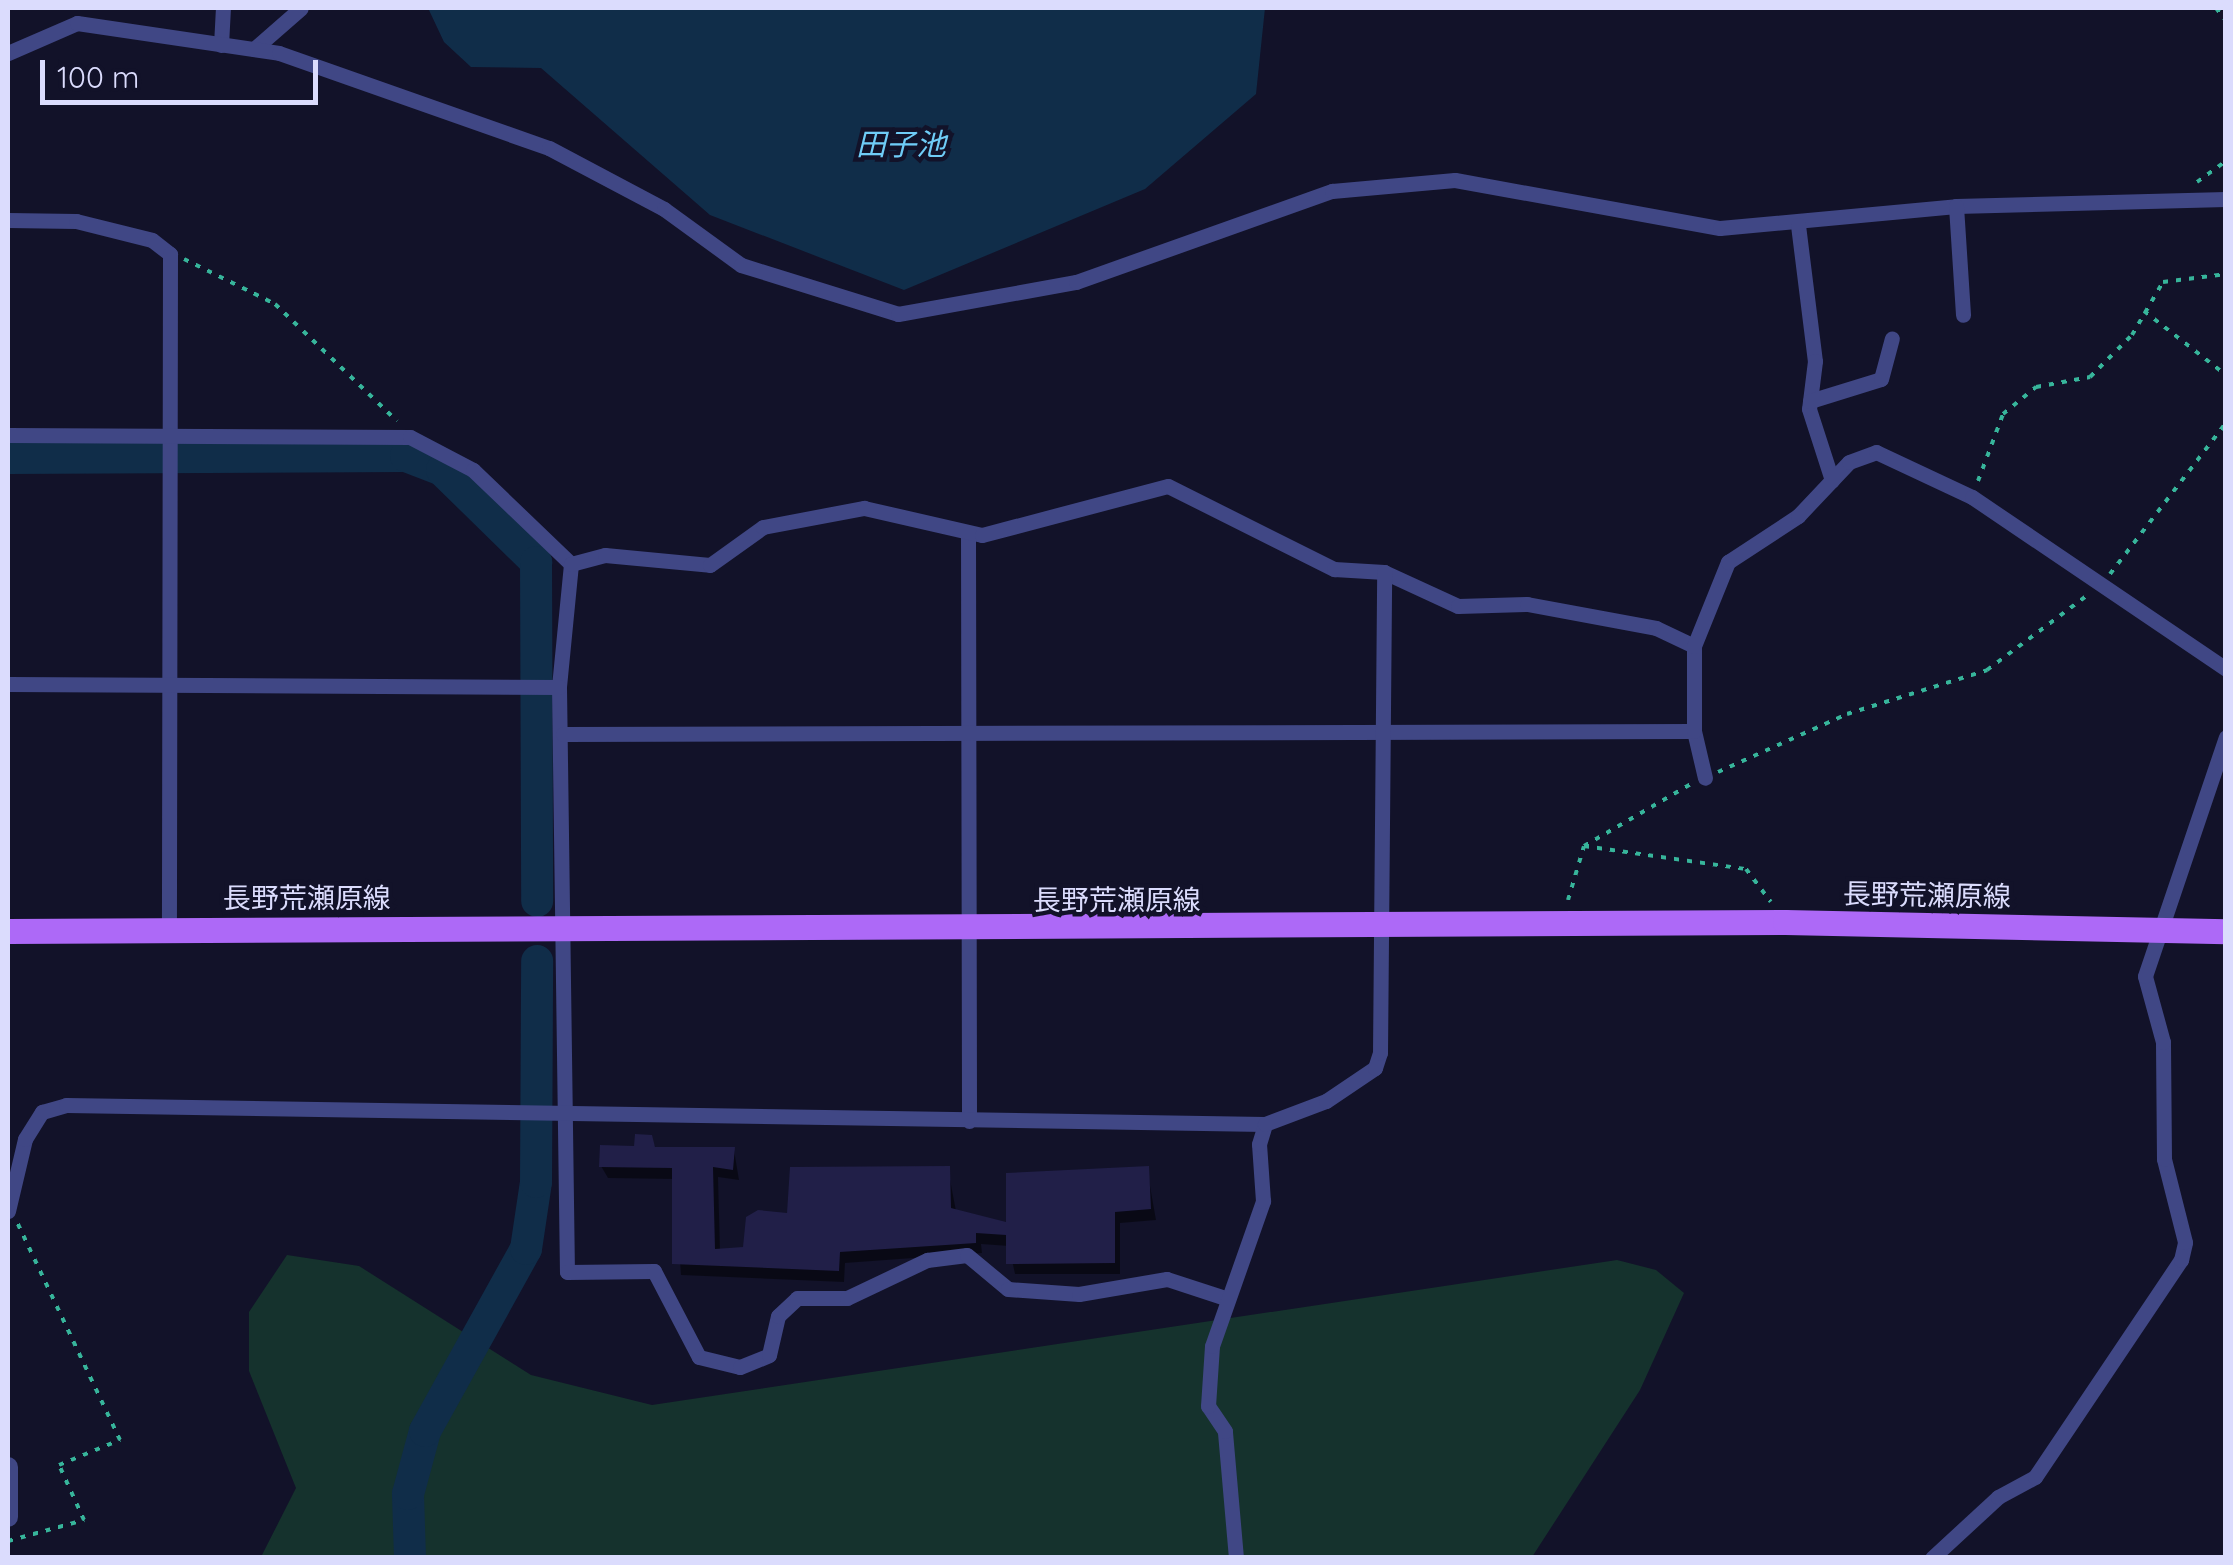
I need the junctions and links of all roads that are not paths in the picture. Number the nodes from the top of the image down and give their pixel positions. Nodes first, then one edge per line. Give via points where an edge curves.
1 (114, 8) edge
2 (223, 8) edge
3 (301, 8) edge
4 (112, 26) junction
5 (221, 45) junction
6 (254, 49) junction
7 (8, 53) edge
8 (2226, 199) edge
9 (1956, 206) junction
10 (8, 220) edge
11 (1798, 225) junction
12 (1963, 314) dead end
13 (1892, 338) dead end
14 (1810, 401) junction
15 (8, 434) edge
16 (169, 441) junction
17 (1832, 480) junction
18 (968, 534) junction
19 (571, 564) junction
20 (1384, 572) junction
21 (1694, 646) junction
22 (2226, 669) edge
23 (8, 684) edge
24 (169, 685) junction
25 (554, 687) junction
26 (1384, 727) junction
27 (1694, 731) junction
28 (969, 732) junction
29 (562, 734) junction
30 (2226, 737) edge
31 (1704, 778) road end
32 (169, 927) junction
33 (561, 930) junction
34 (972, 930) junction
35 (1382, 930) junction
36 (2165, 930) junction
37 (8, 931) edge
38 (2226, 931) edge
39 (558, 1118) junction
40 (969, 1120) junction
41 (1265, 1124) junction
42 (9, 1210) edge
43 (1228, 1300) junction
44 (8, 1467) edge
45 (8, 1517) edge
46 (1236, 1558) edge
47 (1932, 1558) edge

1 - 4 street
2 - 5 street
3 - 6 street
4 - 5 street
4 - 7 street via 77,23
5 - 6 street
6 - 11 street via 549,148 664,209 741,265 898,314 1076,282 1332,191 1454,180 1720,228
8 - 9 street
9 - 11 street
9 - 12 street
10 - 16 street via 76,221 166,251
11 - 14 street via 1816,361
13 - 14 street via 1881,380
14 - 17 street
15 - 16 street
16 - 19 street via 410,437 473,470
16 - 24 street
17 - 21 street via 1798,516 1728,562
17 - 22 street via 1876,452 1972,498
18 - 19 street via 864,508 763,527 710,565 604,555
18 - 20 street via 1168,486 1334,569
18 - 28 street
19 - 25 street
20 - 21 street via 1458,606 1527,604 1656,628
20 - 26 street
21 - 27 street
23 - 24 street
24 - 25 street
24 - 32 street
25 - 29 street
26 - 27 street
26 - 28 street
26 - 35 street
27 - 31 street
28 - 29 street
28 - 34 street
29 - 33 street
30 - 36 street
32 - 33 main road, 長野荒瀬原線
32 - 37 main road, 長野荒瀬原線
33 - 34 main road, 長野荒瀬原線
33 - 39 street
34 - 35 main road, 長野荒瀬原線
34 - 40 street
35 - 36 main road, 長野荒瀬原線 via 1785,922
35 - 41 street via 1375,1068
36 - 38 main road, 長野荒瀬原線
36 - 47 street via 2146,976 2163,1042 2164,1159 2186,1242 2181,1260 2036,1476 1998,1496
39 - 40 street
39 - 42 street via 66,1105 42,1112 25,1139
39 - 43 street via 567,1272 654,1271 699,1358 740,1367 768,1355 778,1316 797,1298 847,1298 927,1260 967,1255 1008,1289 1079,1294 1167,1279
40 - 41 street
41 - 43 street via 1264,1201
43 - 46 street via 1212,1346 1208,1406 1225,1431
44 - 45 street

